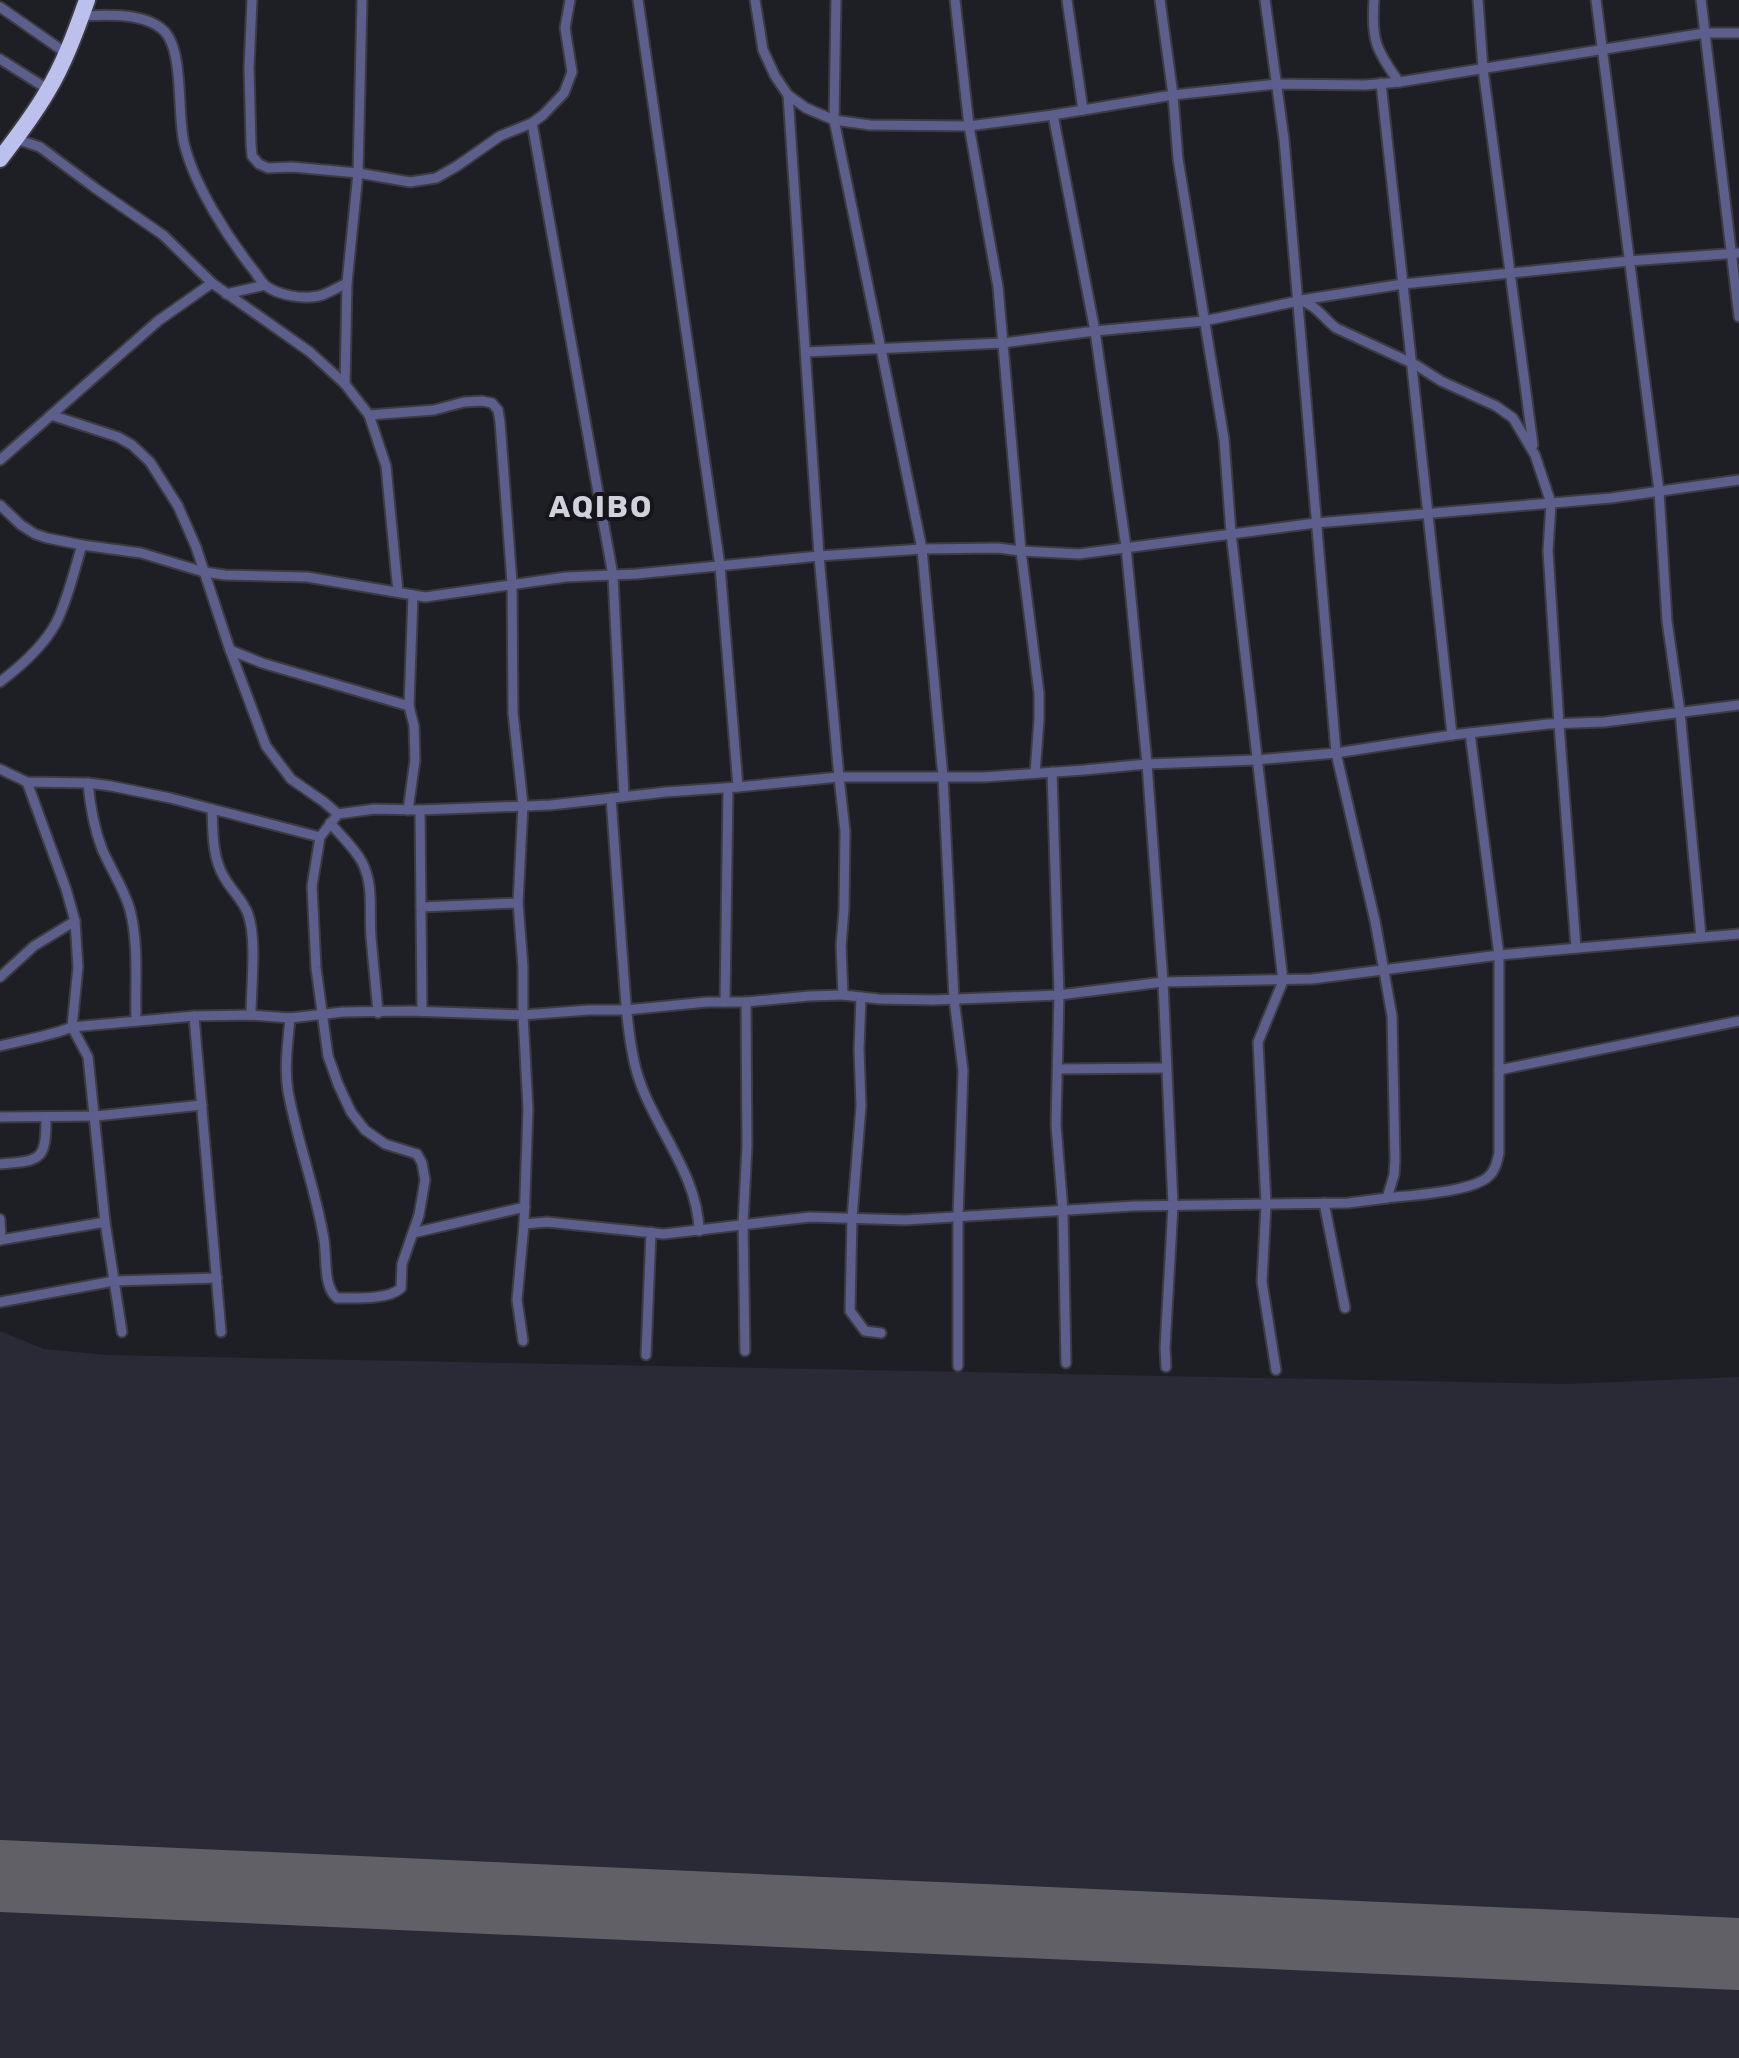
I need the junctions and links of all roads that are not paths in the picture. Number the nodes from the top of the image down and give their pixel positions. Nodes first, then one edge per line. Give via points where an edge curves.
1 (252, 0) edge
2 (362, 0) edge
3 (570, 0) edge
4 (638, 0) edge
5 (755, 0) edge
6 (836, 0) edge
7 (955, 0) edge
8 (1067, 0) edge
9 (1160, 0) edge
10 (1265, 0) edge
11 (1374, 0) edge
12 (1478, 0) edge
13 (1596, 0) edge
14 (1701, 0) edge
15 (0, 7) edge
16 (84, 8) edge
17 (1705, 33) junction
18 (1739, 33) edge
19 (1602, 49) junction
20 (66, 53) junction
21 (0, 59) edge
22 (1483, 69) junction
23 (1399, 82) junction
24 (1381, 83) junction
25 (1276, 84) junction
26 (49, 90) junction
27 (788, 95) junction
28 (1173, 95) junction
29 (1083, 110) junction
30 (1053, 115) junction
31 (834, 120) junction
32 (532, 123) junction
33 (969, 126) junction
34 (16, 139) junction
35 (0, 159) edge
36 (358, 173) junction
37 (1735, 253) edge
38 (1629, 261) junction
39 (1511, 273) junction
40 (212, 283) junction
41 (347, 283) junction
42 (1403, 284) junction
43 (265, 285) junction
44 (226, 294) junction
45 (1298, 301) junction
46 (1739, 317) edge
47 (1204, 321) junction
48 (1095, 331) junction
49 (1003, 343) junction
50 (880, 349) junction
51 (806, 352) junction
52 (1411, 363) junction
53 (345, 384) junction
54 (51, 415) junction
55 (369, 415) junction
56 (1535, 455) junction
57 (0, 460) edge
58 (1739, 480) edge
59 (1659, 491) junction
60 (1551, 503) junction
61 (0, 505) edge
62 (1428, 513) junction
63 (1316, 523) junction
64 (1231, 533) junction
65 (82, 545) junction
66 (1126, 547) junction
67 (922, 549) junction
68 (1021, 551) junction
69 (819, 556) junction
70 (720, 566) junction
71 (204, 572) junction
72 (613, 576) junction
73 (512, 583) junction
74 (398, 592) junction
75 (413, 595) junction
76 (230, 650) junction
77 (0, 682) edge
78 (1739, 705) edge
79 (409, 706) junction
80 (1680, 712) junction
81 (1559, 724) junction
82 (1470, 733) junction
83 (1452, 735) junction
84 (1336, 753) junction
85 (1256, 760) junction
86 (1147, 764) junction
87 (0, 769) edge
88 (1052, 772) junction
89 (1035, 773) junction
90 (839, 777) junction
91 (943, 777) junction
92 (27, 782) junction
93 (88, 783) junction
94 (733, 787) junction
95 (624, 796) junction
96 (611, 798) junction
97 (523, 805) junction
98 (212, 809) junction
99 (408, 810) junction
100 (420, 810) junction
101 (338, 814) junction
102 (330, 823) junction
103 (320, 837) junction
104 (518, 903) junction
105 (421, 907) junction
106 (75, 921) junction
107 (1739, 934) edge
108 (1701, 936) junction
109 (1576, 948) junction
110 (1499, 955) junction
111 (1384, 969) junction
112 (0, 977) edge
113 (1283, 981) junction
114 (1163, 982) junction
115 (843, 995) junction
116 (1059, 995) junction
117 (861, 997) junction
118 (954, 999) junction
119 (725, 1002) junction
120 (746, 1002) junction
121 (626, 1010) junction
122 (422, 1011) junction
123 (378, 1013) junction
124 (251, 1015) junction
125 (323, 1015) junction
126 (523, 1015) junction
127 (194, 1016) junction
128 (290, 1018) junction
129 (136, 1021) junction
130 (1739, 1021) edge
131 (72, 1027) junction
132 (0, 1046) edge
133 (1166, 1068) junction
134 (1058, 1069) junction
135 (1499, 1070) junction
136 (202, 1105) junction
137 (96, 1116) junction
138 (0, 1117) edge
139 (46, 1117) junction
140 (0, 1164) edge
141 (1387, 1198) junction
142 (1324, 1203) junction
143 (1266, 1204) junction
144 (1173, 1205) junction
145 (525, 1207) junction
146 (1063, 1211) junction
147 (958, 1216) junction
148 (852, 1218) junction
149 (0, 1219) edge
150 (105, 1222) junction
151 (524, 1224) junction
152 (743, 1224) junction
153 (699, 1231) junction
154 (651, 1232) junction
155 (413, 1233) junction
156 (0, 1240) edge
157 (217, 1278) junction
158 (114, 1281) junction
159 (0, 1302) edge
160 (1345, 1308) dead end
161 (122, 1332) dead end
162 (221, 1332) dead end
163 (881, 1333) dead end
164 (523, 1341) dead end
165 (745, 1351) dead end
166 (646, 1355) dead end
167 (1066, 1363) dead end
168 (958, 1366) dead end
169 (1166, 1367) dead end
170 (1276, 1370) dead end

1 - 36 street via 252,156 268,168
2 - 36 street
3 - 32 street via 565,28 569,84
4 - 70 street
5 - 27 street via 763,50
6 - 31 street
7 - 33 street
8 - 29 street
9 - 28 street
10 - 25 street
11 - 23 street via 1374,39
12 - 22 street
13 - 19 street
14 - 17 street
15 - 20 street
16 - 20 highway
16 - 43 street via 152,23 170,39 185,146 229,238
17 - 18 street
17 - 19 street
17 - 37 street
19 - 22 street
19 - 38 street
20 - 26 highway
21 - 26 street
22 - 23 street
22 - 39 street
23 - 24 street
24 - 25 street
24 - 42 street
25 - 28 street
25 - 45 street
26 - 34 highway
27 - 31 street
27 - 51 street
28 - 29 street
28 - 47 street
29 - 30 street
30 - 33 street
30 - 48 street
31 - 33 street
31 - 50 street
32 - 36 street via 500,136 436,178 410,182
32 - 72 street
33 - 49 street
34 - 35 highway
34 - 40 street via 40,147 150,224
36 - 41 street
37 - 38 street
37 - 46 street
38 - 39 street
38 - 59 street
39 - 42 street
39 - 56 street
40 - 44 street
40 - 54 street via 158,321
41 - 43 street via 309,297
41 - 53 street
42 - 45 street
42 - 52 street
43 - 44 street
44 - 53 street via 310,352
45 - 47 street
45 - 52 street via 1310,304 1336,328
45 - 63 street
47 - 48 street
47 - 64 street via 1224,439
48 - 49 street
48 - 66 street
49 - 50 street
49 - 68 street
50 - 51 street
50 - 67 street
51 - 69 street
52 - 56 street via 1513,418
52 - 62 street
53 - 55 street
54 - 57 street
54 - 71 street via 118,437 150,462 178,506
55 - 73 street via 482,401 498,410
55 - 74 street via 386,466
56 - 60 street
58 - 59 street
59 - 60 street
59 - 80 street via 1667,621
60 - 62 street
60 - 81 street via 1548,551
61 - 65 street via 35,534
62 - 63 street
62 - 83 street
63 - 64 street
63 - 84 street
64 - 66 street
64 - 85 street
65 - 71 street via 141,553
65 - 77 street via 54,625
66 - 68 street via 1079,554
66 - 86 street
67 - 68 street
67 - 69 street
67 - 91 street
68 - 89 street via 1039,693
69 - 70 street
69 - 90 street
70 - 72 street
70 - 94 street
71 - 74 street via 307,577
71 - 76 street
72 - 73 street
72 - 95 street
73 - 75 street via 439,596
73 - 97 street via 513,713
74 - 75 street
75 - 79 street
76 - 79 street
76 - 101 street via 273,756 291,779
78 - 80 street
79 - 99 street via 415,760
80 - 81 street
80 - 108 street
81 - 82 street
81 - 109 street
82 - 83 street
82 - 110 street
83 - 84 street
84 - 85 street
84 - 111 street
85 - 86 street
85 - 113 street
86 - 88 street
86 - 114 street
87 - 92 street
88 - 89 street
88 - 116 street
89 - 91 street
90 - 91 street
90 - 94 street
90 - 115 street via 845,831
91 - 118 street
92 - 93 street
92 - 106 street
93 - 98 street
93 - 129 street via 102,848 131,913
94 - 95 street
94 - 119 street
95 - 96 street
96 - 97 street
96 - 121 street
97 - 100 street
97 - 104 street
98 - 103 street
98 - 124 street via 217,864 247,911 252,929
99 - 100 street
99 - 101 street
100 - 105 street
101 - 102 street
102 - 103 street
102 - 123 street via 353,848 366,874
103 - 125 street via 312,899
104 - 105 street
104 - 126 street
105 - 122 street
106 - 112 street via 34,946
106 - 131 street via 78,967
107 - 108 street
108 - 109 street
109 - 110 street
110 - 111 street
110 - 135 street
111 - 113 street
111 - 141 street via 1392,1016 1395,1122 1394,1175
113 - 114 street
113 - 143 street via 1258,1042
114 - 116 street
114 - 133 street
115 - 117 street
115 - 120 street
116 - 118 street
116 - 134 street
117 - 118 street
117 - 148 street via 861,1106
118 - 147 street via 963,1070
119 - 120 street
119 - 121 street
120 - 152 street
121 - 126 street
121 - 153 street via 644,1095 696,1202
122 - 123 street
122 - 126 street
123 - 125 street
124 - 127 street
124 - 128 street
125 - 128 street
125 - 155 street via 328,1056 351,1112 365,1130 385,1144 417,1154 422,1163 425,1180
126 - 145 street via 528,1086
127 - 129 street
127 - 136 street
128 - 155 street via 288,1090 321,1220 331,1293 337,1298 396,1294
129 - 131 street
130 - 135 street
131 - 132 street
131 - 137 street via 88,1057
133 - 134 street
133 - 144 street
134 - 146 street
135 - 141 street via 1499,1153 1492,1174 1455,1189
136 - 137 street
136 - 157 street
137 - 139 street
137 - 150 street
138 - 139 street
139 - 140 street via 46,1139 37,1159
141 - 142 street
142 - 143 street
142 - 160 street
143 - 144 street
143 - 170 street via 1262,1282
144 - 146 street
144 - 169 street
145 - 151 street
145 - 155 street
146 - 147 street
146 - 167 street
147 - 148 street
147 - 168 street
148 - 152 street
148 - 163 street via 850,1311 865,1331
149 - 156 street
150 - 156 street
150 - 158 street
151 - 154 street
151 - 164 street via 517,1300
152 - 153 street
152 - 165 street
153 - 154 street
154 - 166 street
157 - 158 street
157 - 162 street
158 - 159 street
158 - 161 street

